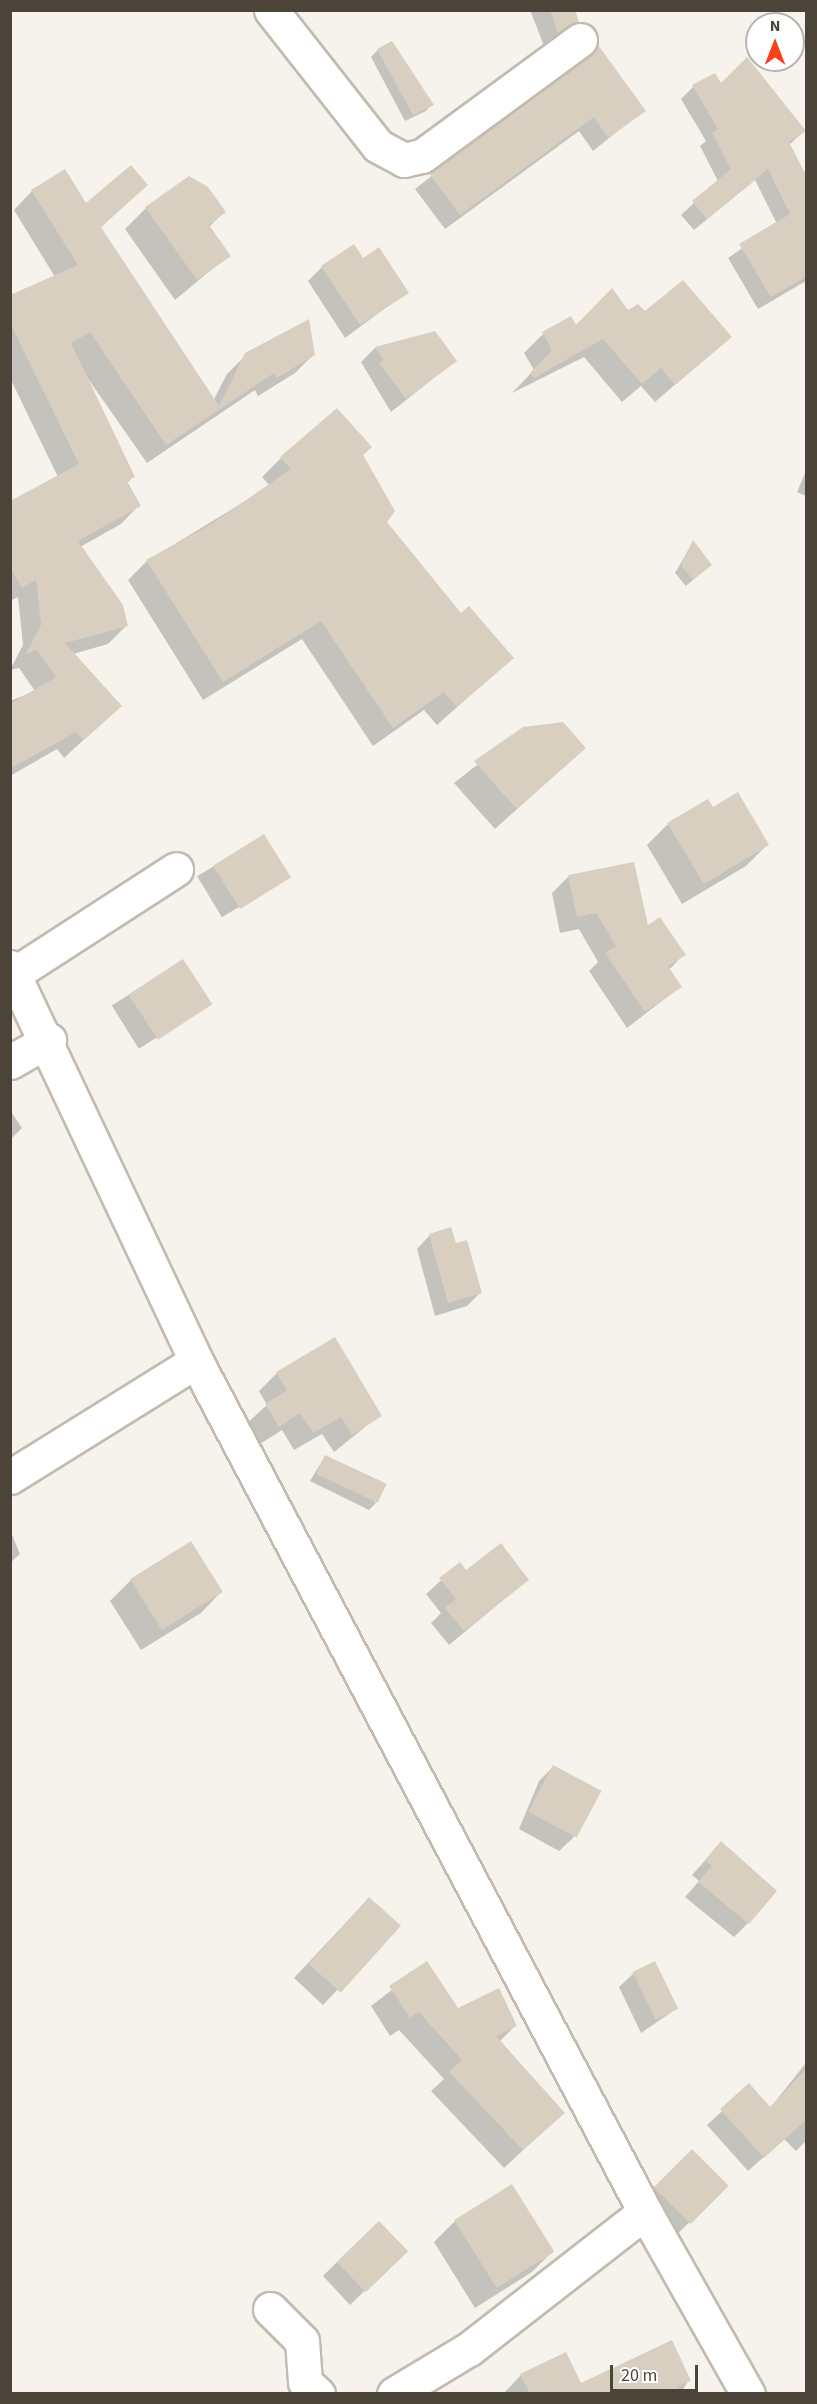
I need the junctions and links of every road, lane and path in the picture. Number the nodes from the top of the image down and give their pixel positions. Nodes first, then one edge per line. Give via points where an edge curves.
1 (272, 10) edge
2 (580, 40) dead end
3 (176, 869) dead end
4 (12, 970) edge
5 (49, 1040) junction
6 (10, 1062) edge
7 (196, 1361) junction
8 (10, 1477) edge
9 (645, 2212) junction
10 (270, 2309) dead end
11 (318, 2394) edge
12 (394, 2394) edge
13 (748, 2394) edge

1 - 2 street via 378,146 404,160 422,156
3 - 4 street
4 - 5 street
5 - 6 street
5 - 7 street
7 - 8 street
7 - 9 street
9 - 12 street via 469,2349
9 - 13 street
10 - 11 street via 302,2341 305,2382

